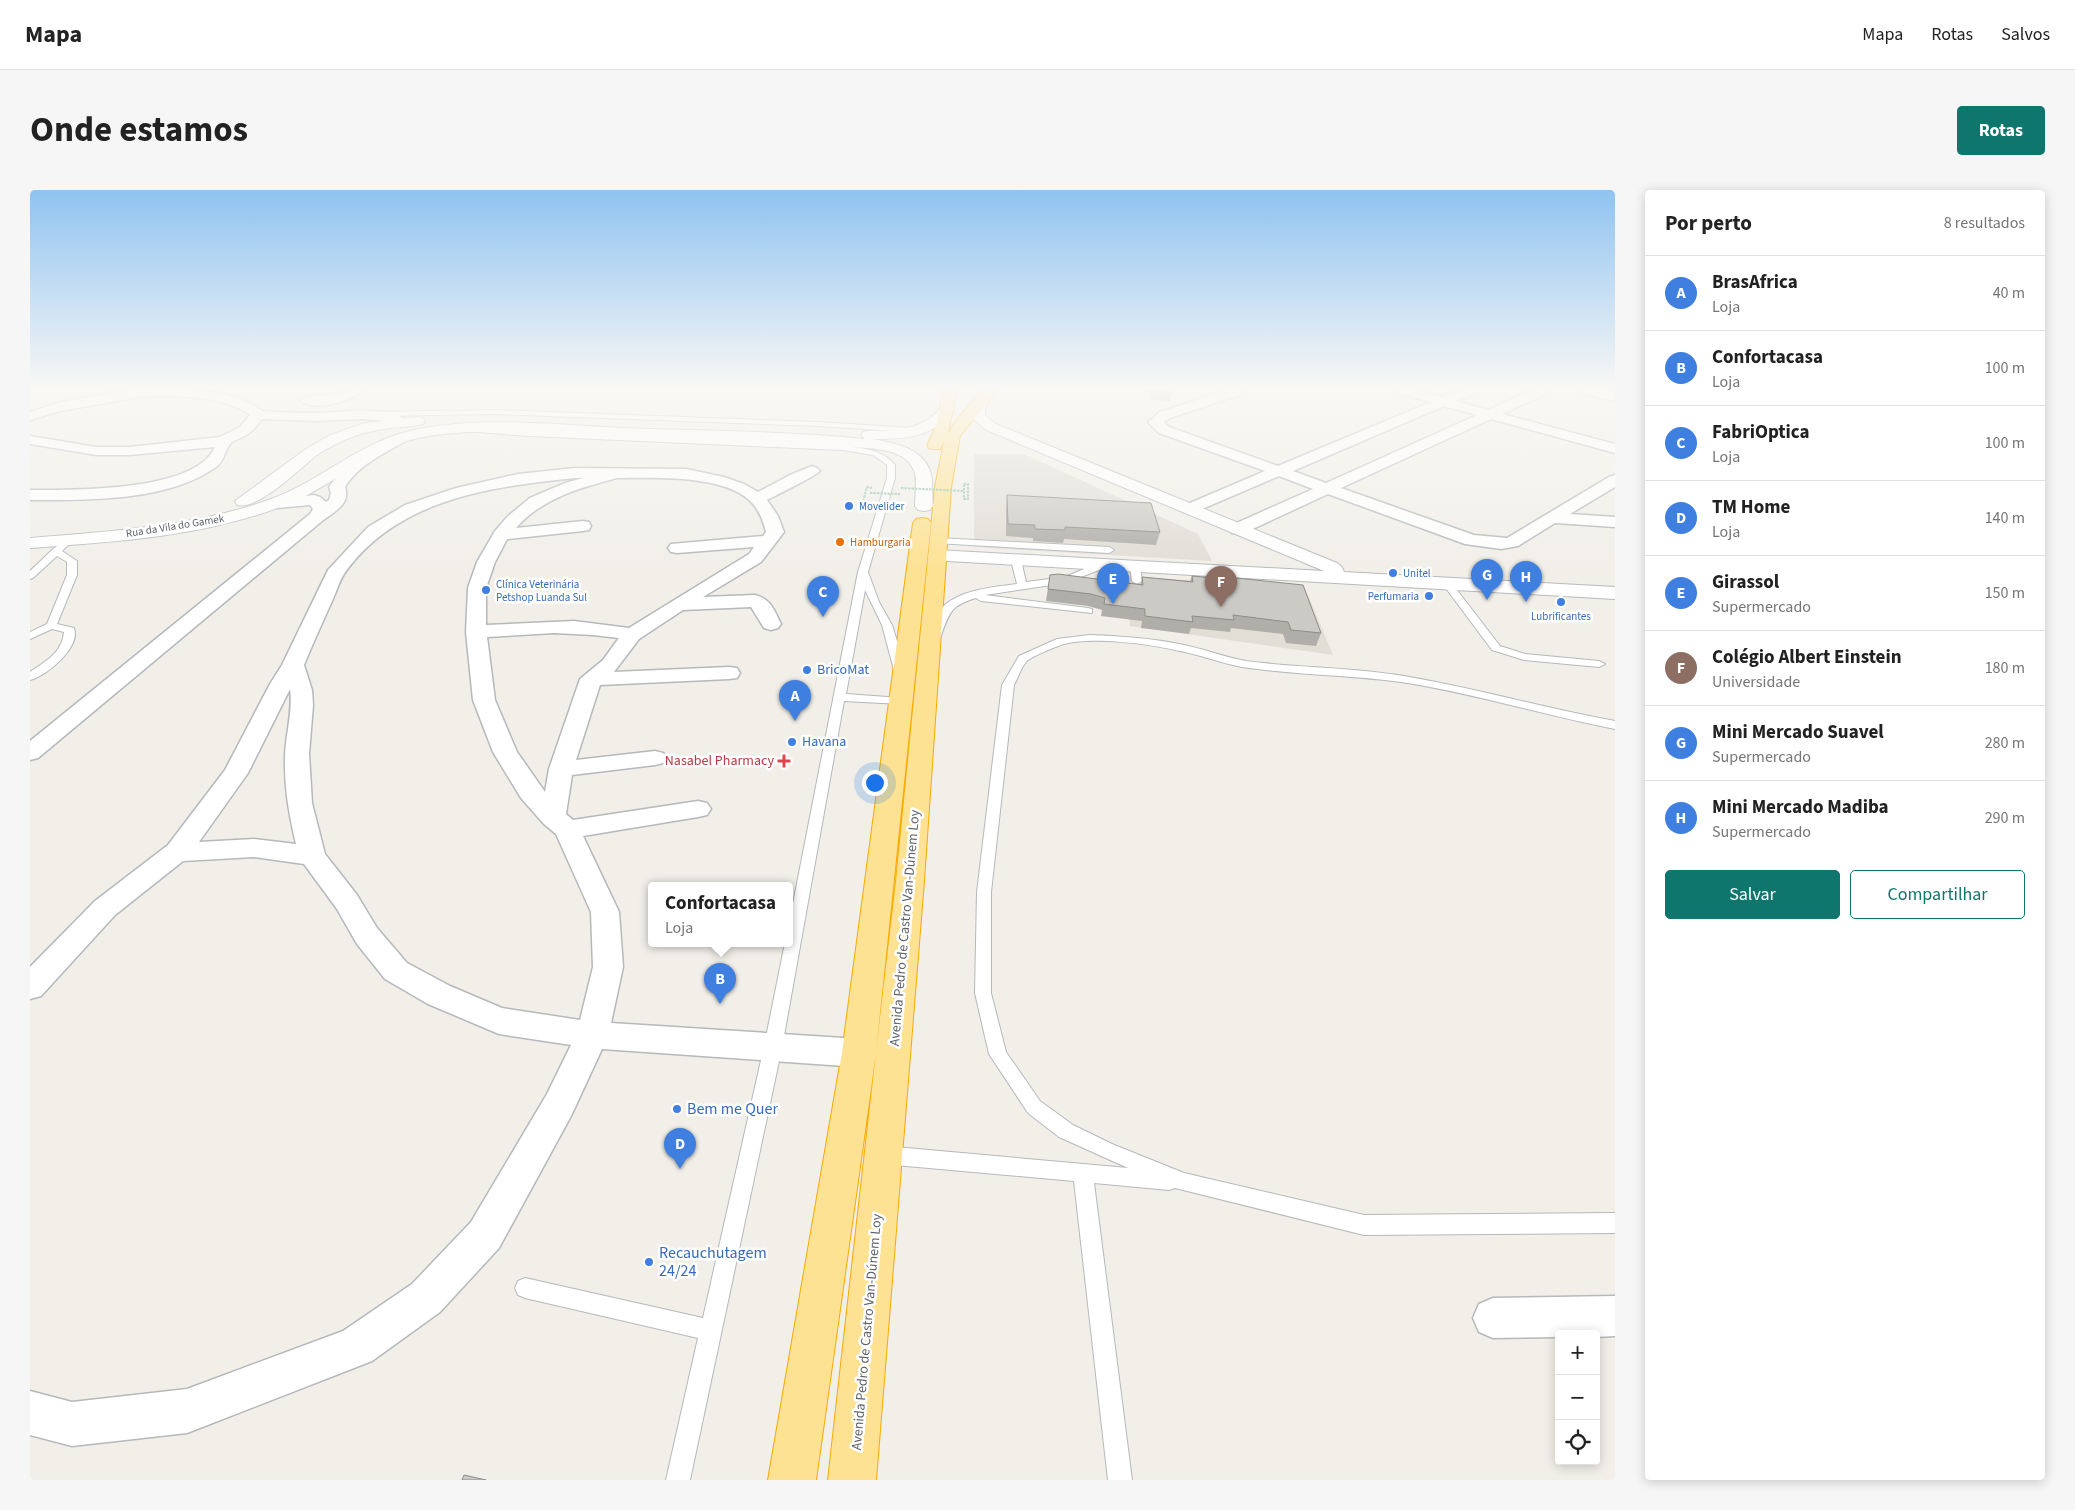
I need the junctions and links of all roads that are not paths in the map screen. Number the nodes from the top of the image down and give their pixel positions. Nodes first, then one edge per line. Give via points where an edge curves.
1 (91, 450) edge
2 (138, 450) edge
3 (220, 450) edge
4 (317, 450) edge
5 (320, 450) edge
6 (370, 450) edge
7 (377, 450) edge
8 (864, 450) edge
9 (897, 450) edge
10 (934, 450) edge
11 (950, 450) edge
12 (1047, 450) edge
13 (1221, 450) edge
14 (1328, 450) edge
15 (1410, 450) edge
16 (364, 454) junction
17 (812, 471) dead end
18 (1279, 471) junction
19 (621, 472) junction
20 (1615, 480) edge
21 (1327, 488) junction
22 (926, 492) junction
23 (30, 495) edge
24 (758, 499) junction
25 (278, 503) junction
26 (1189, 509) junction
27 (316, 517) junction
28 (1551, 518) junction
29 (1615, 522) edge
30 (583, 526) dead end
31 (1238, 529) junction
32 (30, 534) edge
33 (500, 535) junction
34 (766, 541) junction
35 (30, 543) edge
36 (63, 546) junction
37 (677, 548) dead end
38 (938, 548) junction
39 (1106, 557) junction
40 (1016, 560) junction
41 (863, 572) junction
42 (30, 576) edge
43 (1342, 577) junction
44 (1447, 583) junction
45 (1022, 585) junction
46 (1615, 593) edge
47 (970, 596) junction
48 (679, 604) junction
49 (1088, 611) dead end
50 (770, 624) dead end
51 (51, 626) junction
52 (476, 632) junction
53 (632, 635) junction
54 (30, 636) edge
55 (1599, 664) dead end
56 (293, 665) junction
57 (729, 673) dead end
58 (30, 677) edge
59 (591, 679) junction
60 (911, 682) junction
61 (839, 697) junction
62 (1615, 724) edge
63 (30, 753) edge
64 (656, 758) dead end
65 (561, 769) junction
66 (698, 809) dead end
67 (560, 824) junction
68 (177, 852) junction
69 (312, 856) junction
70 (793, 941) edge
71 (792, 947) edge
72 (30, 987) edge
73 (592, 1035) junction
74 (773, 1047) junction
75 (858, 1053) junction
76 (884, 1155) junction
77 (1083, 1173) junction
78 (1184, 1182) junction
79 (1615, 1223) edge
80 (525, 1288) dead end
81 (1615, 1316) edge
82 (1493, 1318) dead end
83 (710, 1330) junction
84 (30, 1413) edge
85 (678, 1480) edge
86 (792, 1480) edge
87 (852, 1480) edge
88 (1120, 1480) edge

1 - 2 street
3 - 23 street via 212,464 174,482 109,492
4 - 32 main road, Rua da Vila do Gamek via 266,489 224,508 174,520
5 - 16 main road, Rua da Vila do Gamek via 319,455 330,459
6 - 16 main road, Rua da Vila do Gamek
7 - 27 street via 340,480 337,502
8 - 41 lane, Rua da Vila do Gamek via 886,458 891,465 891,478
9 - 22 main road, Rua da Vila do Gamek via 920,465
10 - 22 highway, Avenida Pedro de Castro Van-Dúnem Loy
11 - 38 highway, Avenida Pedro de Castro Van-Dúnem Loy via 943,487
12 - 26 main road
13 - 18 street
14 - 18 street
15 - 21 street
16 - 25 main road, Rua da Vila do Gamek
17 - 24 street
18 - 21 street
18 - 26 street
19 - 24 street via 686,474 718,480
19 - 33 street via 571,486 536,501
19 - 56 street via 518,479 462,490 411,508 374,531 337,570
20 - 28 street
21 - 28 street via 1486,543 1512,542
21 - 31 street
22 - 60 highway, Avenida Pedro de Castro Van-Dúnem Loy
24 - 34 street via 770,516 775,532
25 - 27 street via 314,500 322,508
25 - 36 main road, Rua da Vila do Gamek via 206,524
26 - 31 main road
27 - 63 street
28 - 29 street
30 - 33 street
31 - 43 main road via 1330,567
33 - 52 street via 486,562 478,588
34 - 37 street
34 - 48 street via 755,558
35 - 36 main road, Rua da Vila do Gamek
36 - 42 lane
36 - 51 lane via 72,561 72,575
38 - 39 lane
38 - 40 main road
38 - 60 highway, Avenida Pedro de Castro Van-Dúnem Loy
39 - 40 main road
39 - 43 main road via 1136,574
39 - 45 lane via 1096,566 1065,580
40 - 45 lane
41 - 60 lane
41 - 61 lane, Rua da Vila do Gamek
43 - 44 main road
44 - 46 main road
44 - 55 lane via 1496,648 1524,658
45 - 47 lane
47 - 49 lane
47 - 60 lane via 945,611
48 - 50 street via 755,601 762,605
48 - 53 street
51 - 54 lane
51 - 58 lane via 70,630 70,641 65,652
52 - 53 street via 556,626
52 - 67 street via 484,700 505,752 530,792
53 - 59 street via 610,664
56 - 68 street via 236,773
56 - 69 street via 302,704 297,754 299,803
57 - 59 street
59 - 65 street
60 - 61 lane
60 - 75 highway, Avenida Pedro de Castro Van-Dúnem Loy
60 - 76 highway, Avenida Pedro de Castro Van-Dúnem Loy
61 - 70 lane, Rua da Vila do Gamek
62 - 78 lane via 1401,679 1273,668 1180,647 1118,639 1061,641 1023,658 1008,685 984,892 984,994 998,1054 1034,1107 1066,1132
64 - 65 street
65 - 67 street
66 - 67 street
67 - 73 street via 605,912 608,967
68 - 69 street via 254,848
68 - 72 street via 105,908
69 - 73 street via 347,902 367,936 396,970 439,995 499,1021
71 - 74 lane, Rua da Vila do Gamek
73 - 74 street
73 - 84 street via 559,1105 485,1235 426,1298 357,1346 187,1411 72,1424
74 - 75 street
74 - 83 lane, Rua da Vila do Gamek
75 - 86 highway, Avenida Pedro de Castro Van-Dúnem Loy
76 - 77 lane
76 - 87 highway, Avenida Pedro de Castro Van-Dúnem Loy
77 - 78 lane
77 - 88 lane
78 - 79 lane via 1364,1225
80 - 83 lane
81 - 82 street
83 - 85 lane, Rua da Vila do Gamek

